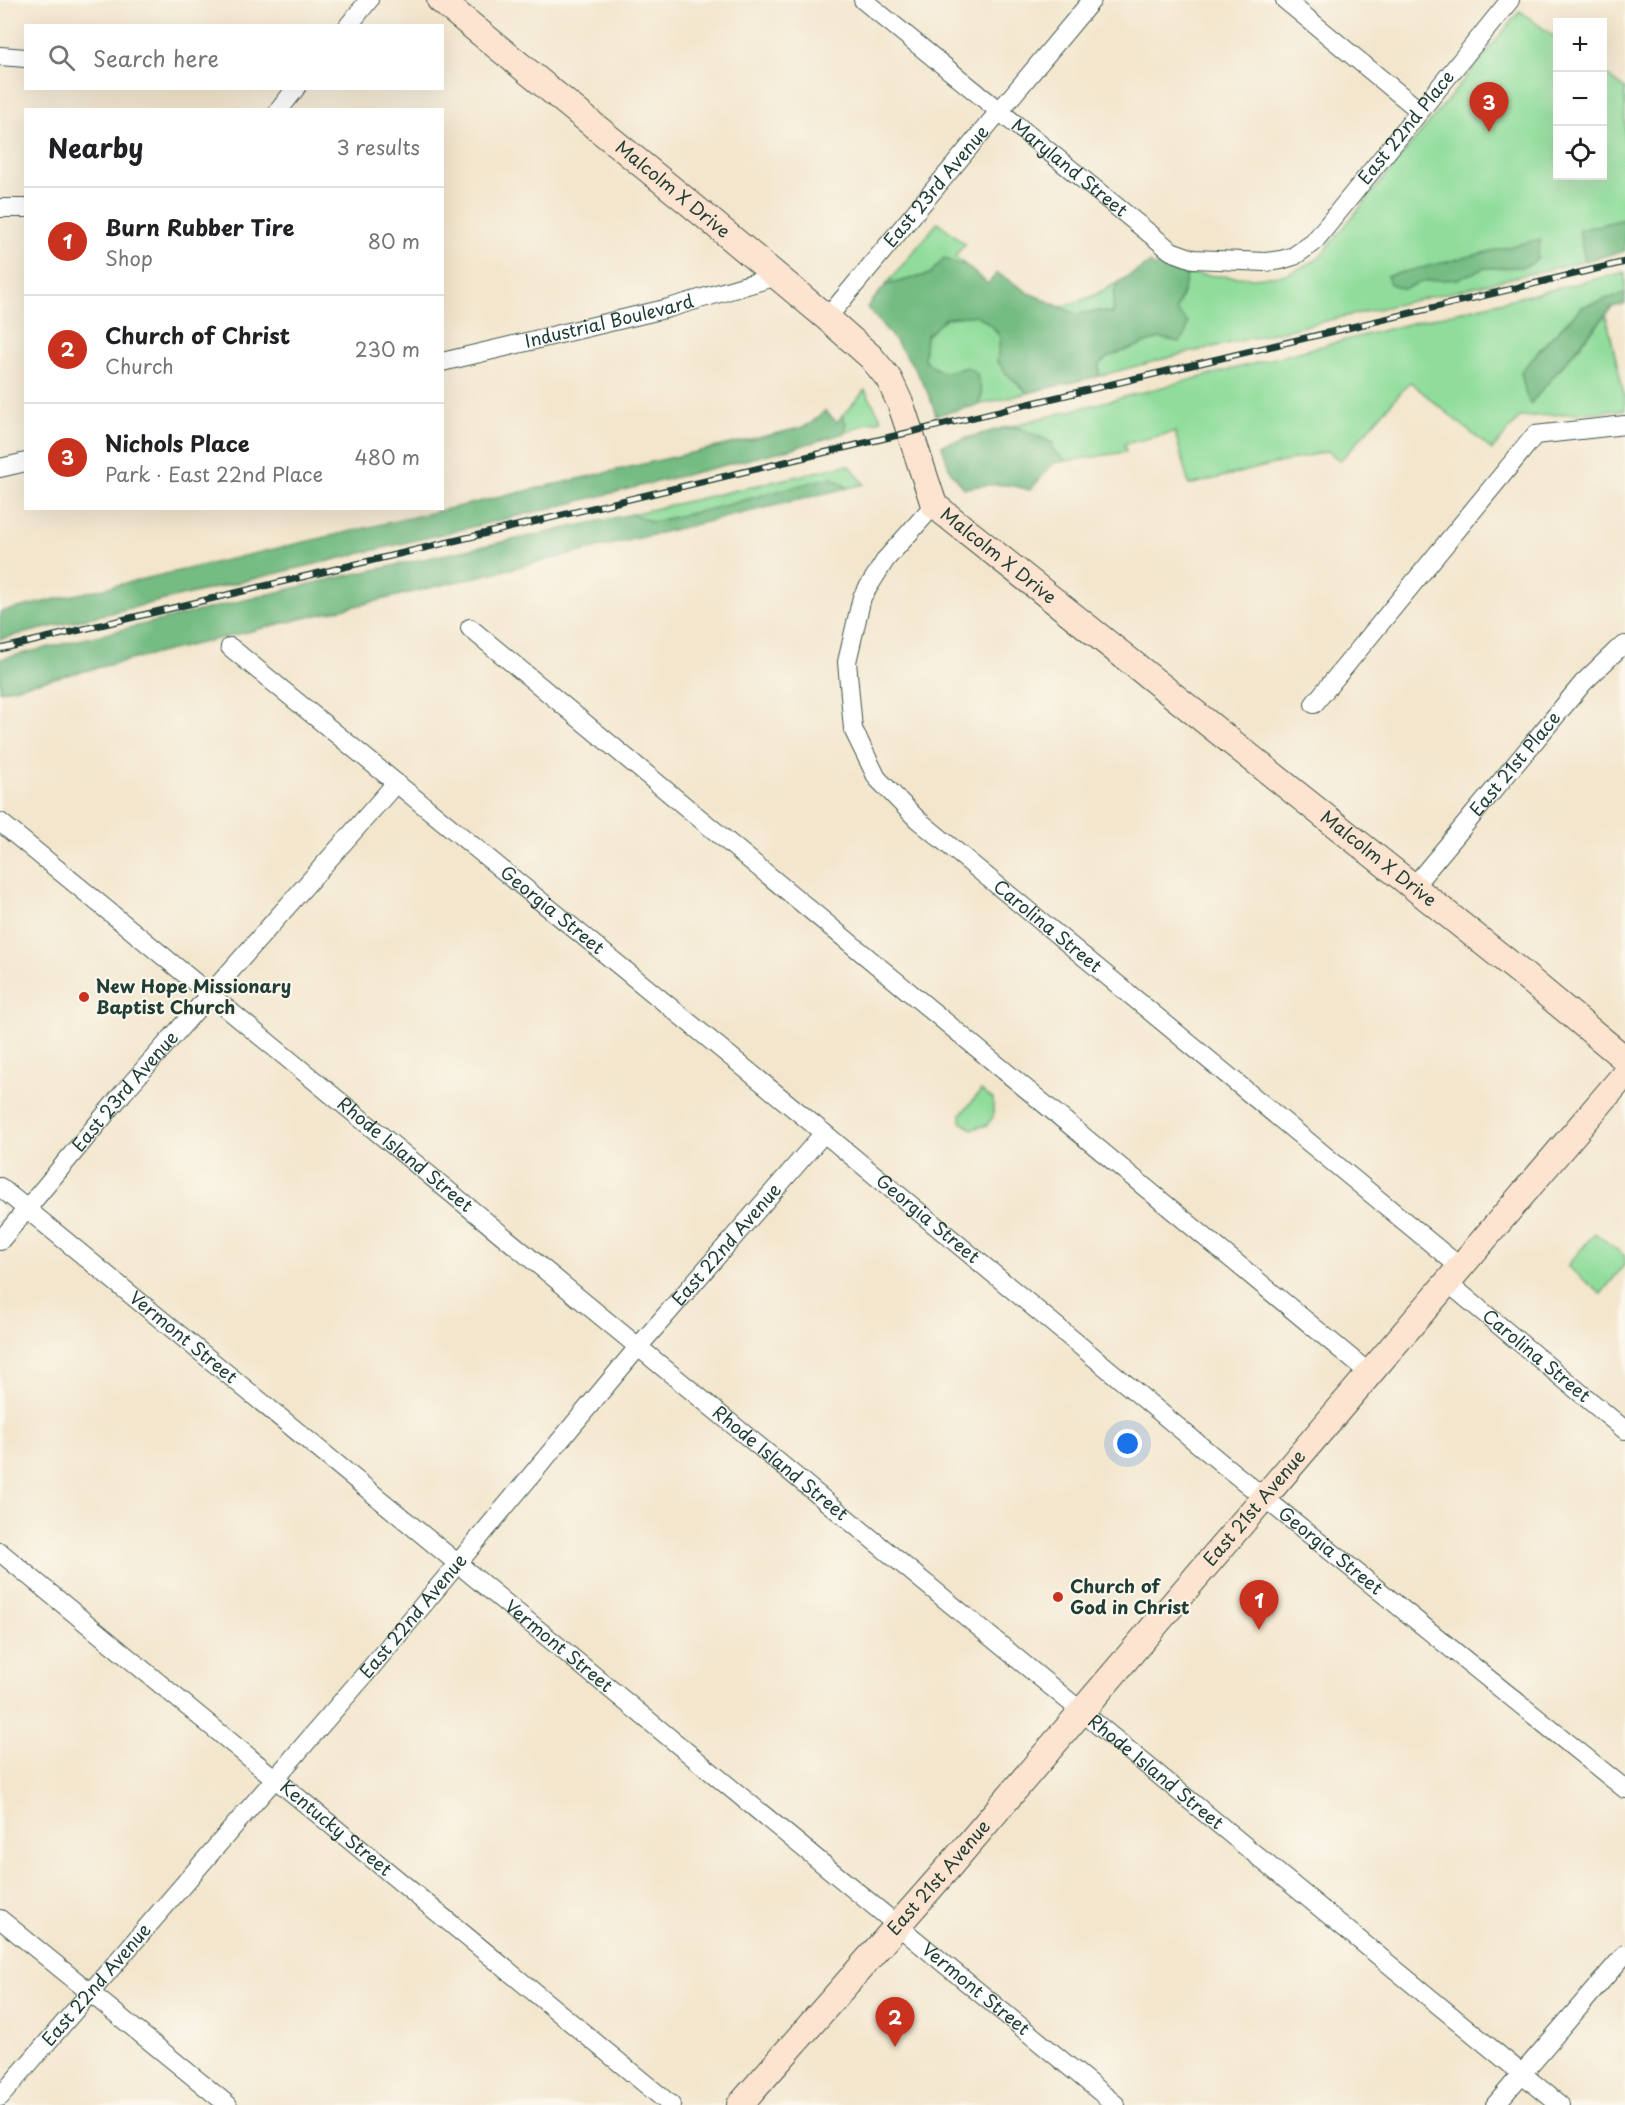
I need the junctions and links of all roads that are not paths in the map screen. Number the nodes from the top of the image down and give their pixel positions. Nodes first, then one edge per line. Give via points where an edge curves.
1 (369, 0) edge
2 (440, 0) edge
3 (863, 0) edge
4 (1092, 0) edge
5 (1285, 0) edge
6 (1510, 0) edge
7 (350, 24) edge
8 (0, 56) edge
9 (24, 58) edge
10 (294, 90) edge
11 (281, 108) edge
12 (1420, 111) junction
13 (1000, 112) junction
14 (0, 208) edge
15 (24, 208) edge
16 (1301, 253) joint
17 (777, 276) junction
18 (827, 318) junction
19 (444, 362) edge
20 (1625, 425) edge
21 (24, 460) edge
22 (0, 468) edge
23 (934, 505) junction
24 (470, 628) dead end
25 (1625, 645) edge
26 (230, 647) dead end
27 (1314, 704) dead end
28 (396, 783) junction
29 (0, 822) edge
30 (1413, 887) junction
31 (210, 995) junction
32 (1625, 1059) edge
33 (1625, 1074) edge
34 (824, 1133) junction
35 (0, 1186) edge
36 (28, 1209) junction
37 (0, 1241) edge
38 (1454, 1274) junction
39 (639, 1346) junction
40 (1369, 1373) junction
41 (1625, 1430) edge
42 (1264, 1497) junction
43 (0, 1552) edge
44 (458, 1564) junction
45 (1082, 1711) junction
46 (275, 1778) junction
47 (1625, 1789) edge
48 (0, 1919) edge
49 (898, 1926) junction
50 (1625, 1954) edge
51 (89, 1992) junction
52 (1522, 2074) junction
53 (0, 2097) edge
54 (228, 2105) edge
55 (671, 2105) edge
56 (740, 2105) edge
57 (1116, 2105) edge
58 (1496, 2105) edge
59 (1560, 2105) edge

1 - 7 street
2 - 17 street, Malcolm X Drive
3 - 13 street, Maryland Street
4 - 13 street, East 23rd Avenue
5 - 12 street
6 - 12 street, East 22nd Place
8 - 9 street
10 - 11 street
12 - 16 street, East 22nd Place
13 - 16 street, Maryland Street via 1160,244 1182,256 1206,261 1266,262
13 - 18 street, East 23rd Avenue
14 - 15 street
17 - 18 street, Malcolm X Drive
17 - 19 street, Industrial Boulevard via 669,308
18 - 23 street, Malcolm X Drive via 871,357 889,379 902,405
20 - 27 street via 1535,435
21 - 22 street
23 - 30 street, Malcolm X Drive
23 - 38 street, Carolina Street via 886,559 862,597 847,662 853,729 877,778 917,819
24 - 40 street
25 - 30 street, East 21st Place via 1583,683
26 - 28 street, Georgia Street
28 - 31 street, East 23rd Avenue
28 - 34 street, Georgia Street
29 - 31 street, Rhode Island Street
30 - 32 street, Malcolm X Drive
31 - 36 street, East 23rd Avenue
31 - 39 street, Rhode Island Street
33 - 38 street, East 21st Avenue
34 - 39 street, East 22nd Avenue
34 - 42 street, Georgia Street
35 - 36 street, Vermont Street
36 - 37 street, East 23rd Avenue
36 - 44 street, Vermont Street
38 - 40 street, East 21st Avenue
38 - 41 street, Carolina Street
39 - 44 street, East 22nd Avenue
39 - 45 street, Rhode Island Street
40 - 42 street, East 21st Avenue
42 - 45 street, East 21st Avenue
42 - 47 street, Georgia Street
43 - 46 street, Kentucky Street
44 - 46 street, East 22nd Avenue
44 - 49 street, Vermont Street
45 - 49 street, East 21st Avenue
45 - 52 street, Rhode Island Street
46 - 51 street, East 22nd Avenue
46 - 55 street, Kentucky Street
48 - 51 street
49 - 56 street, East 21st Avenue
49 - 57 street, Vermont Street
50 - 52 street
51 - 53 street, East 22nd Avenue
51 - 54 street
52 - 58 street
52 - 59 street, Rhode Island Street

